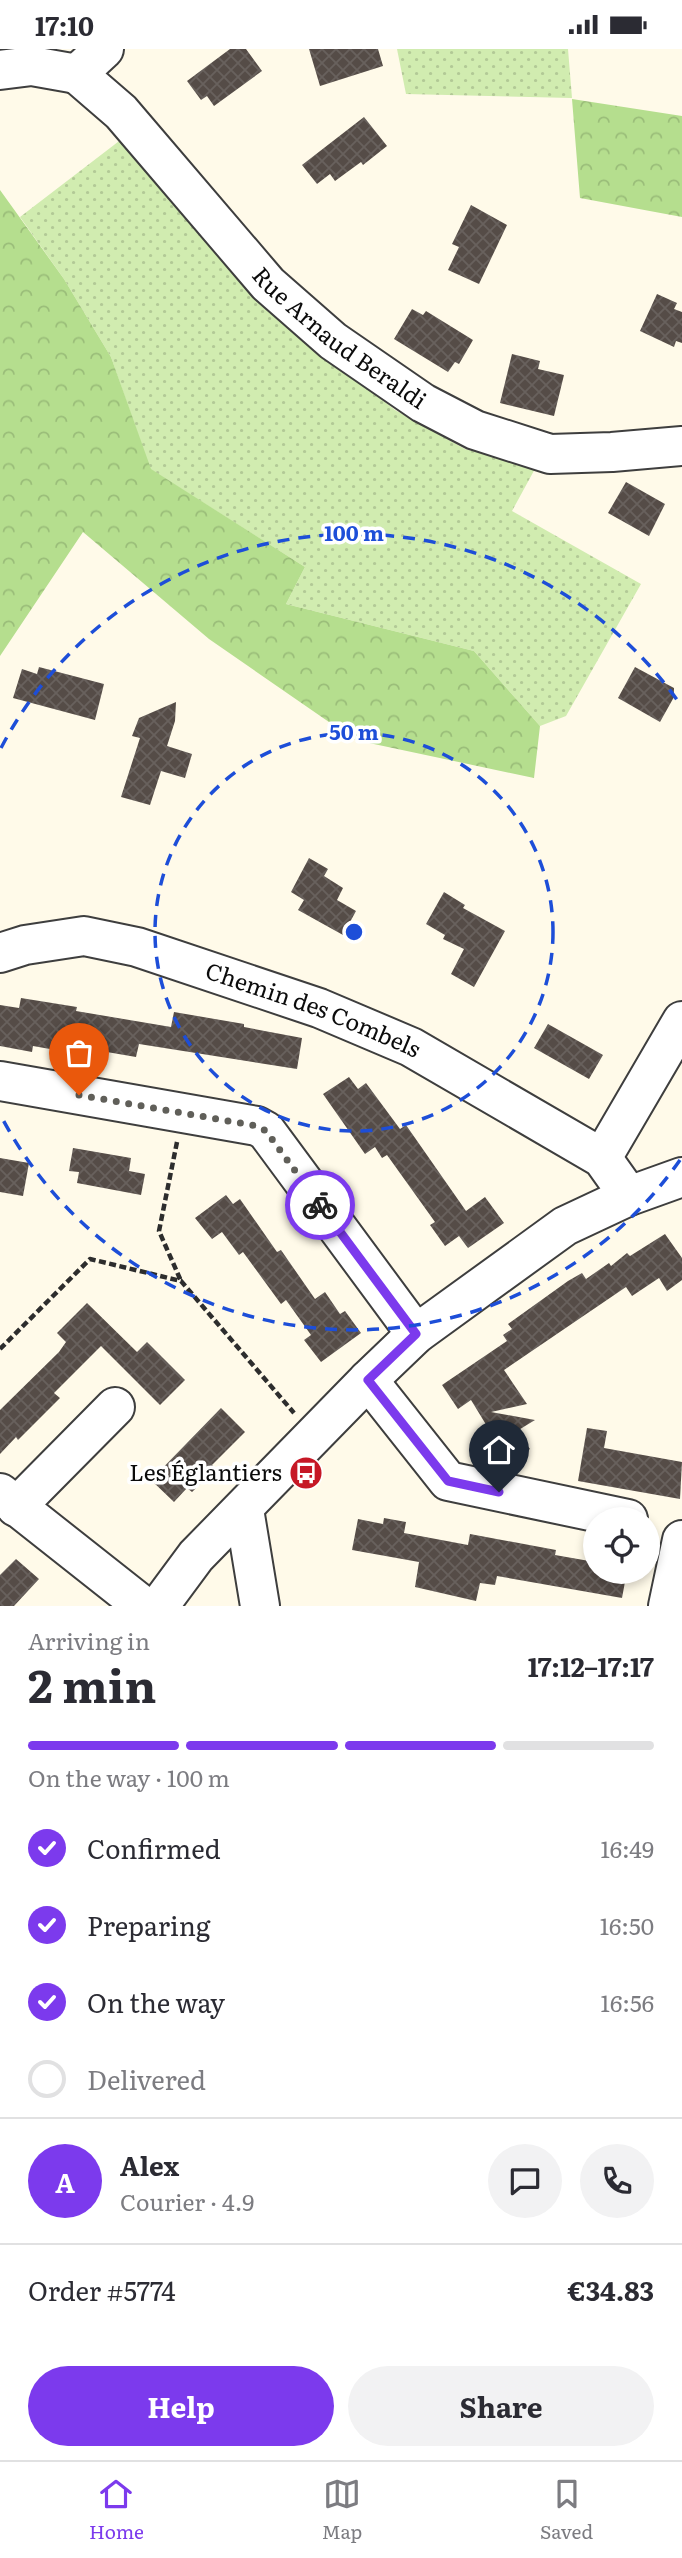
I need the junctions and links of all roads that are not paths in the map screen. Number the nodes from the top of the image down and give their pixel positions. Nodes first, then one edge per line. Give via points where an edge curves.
1 (90, 62) edge
2 (0, 70) edge
3 (682, 446) edge
4 (0, 953) edge
5 (682, 1021) edge
6 (0, 1081) edge
7 (602, 1158) junction
8 (679, 1183) edge
9 (629, 1196) junction
10 (416, 1334) junction
11 (368, 1380) junction
12 (115, 1407) dead end
13 (8, 1500) edge
14 (244, 1509) junction
15 (583, 1510) edge
16 (660, 1525) edge
17 (682, 1530) edge
18 (682, 1541) edge
19 (143, 1606) edge
20 (159, 1606) edge
21 (260, 1606) edge
22 (668, 1606) edge

1 - 2 street
1 - 3 street, Rue Arnaud Beraldi via 121,112 268,284 332,341 424,404 475,430 550,454
4 - 7 street, Chemin des Combels via 84,936 137,947 319,1008 411,1047
5 - 7 street
6 - 10 street via 266,1131
7 - 9 street, Chemin des Combels
8 - 9 street
9 - 10 street via 565,1226
10 - 11 street
11 - 14 street
11 - 15 street via 448,1481
12 - 13 street
13 - 19 street
14 - 20 street via 196,1556
14 - 21 street
16 - 17 street
18 - 22 street

